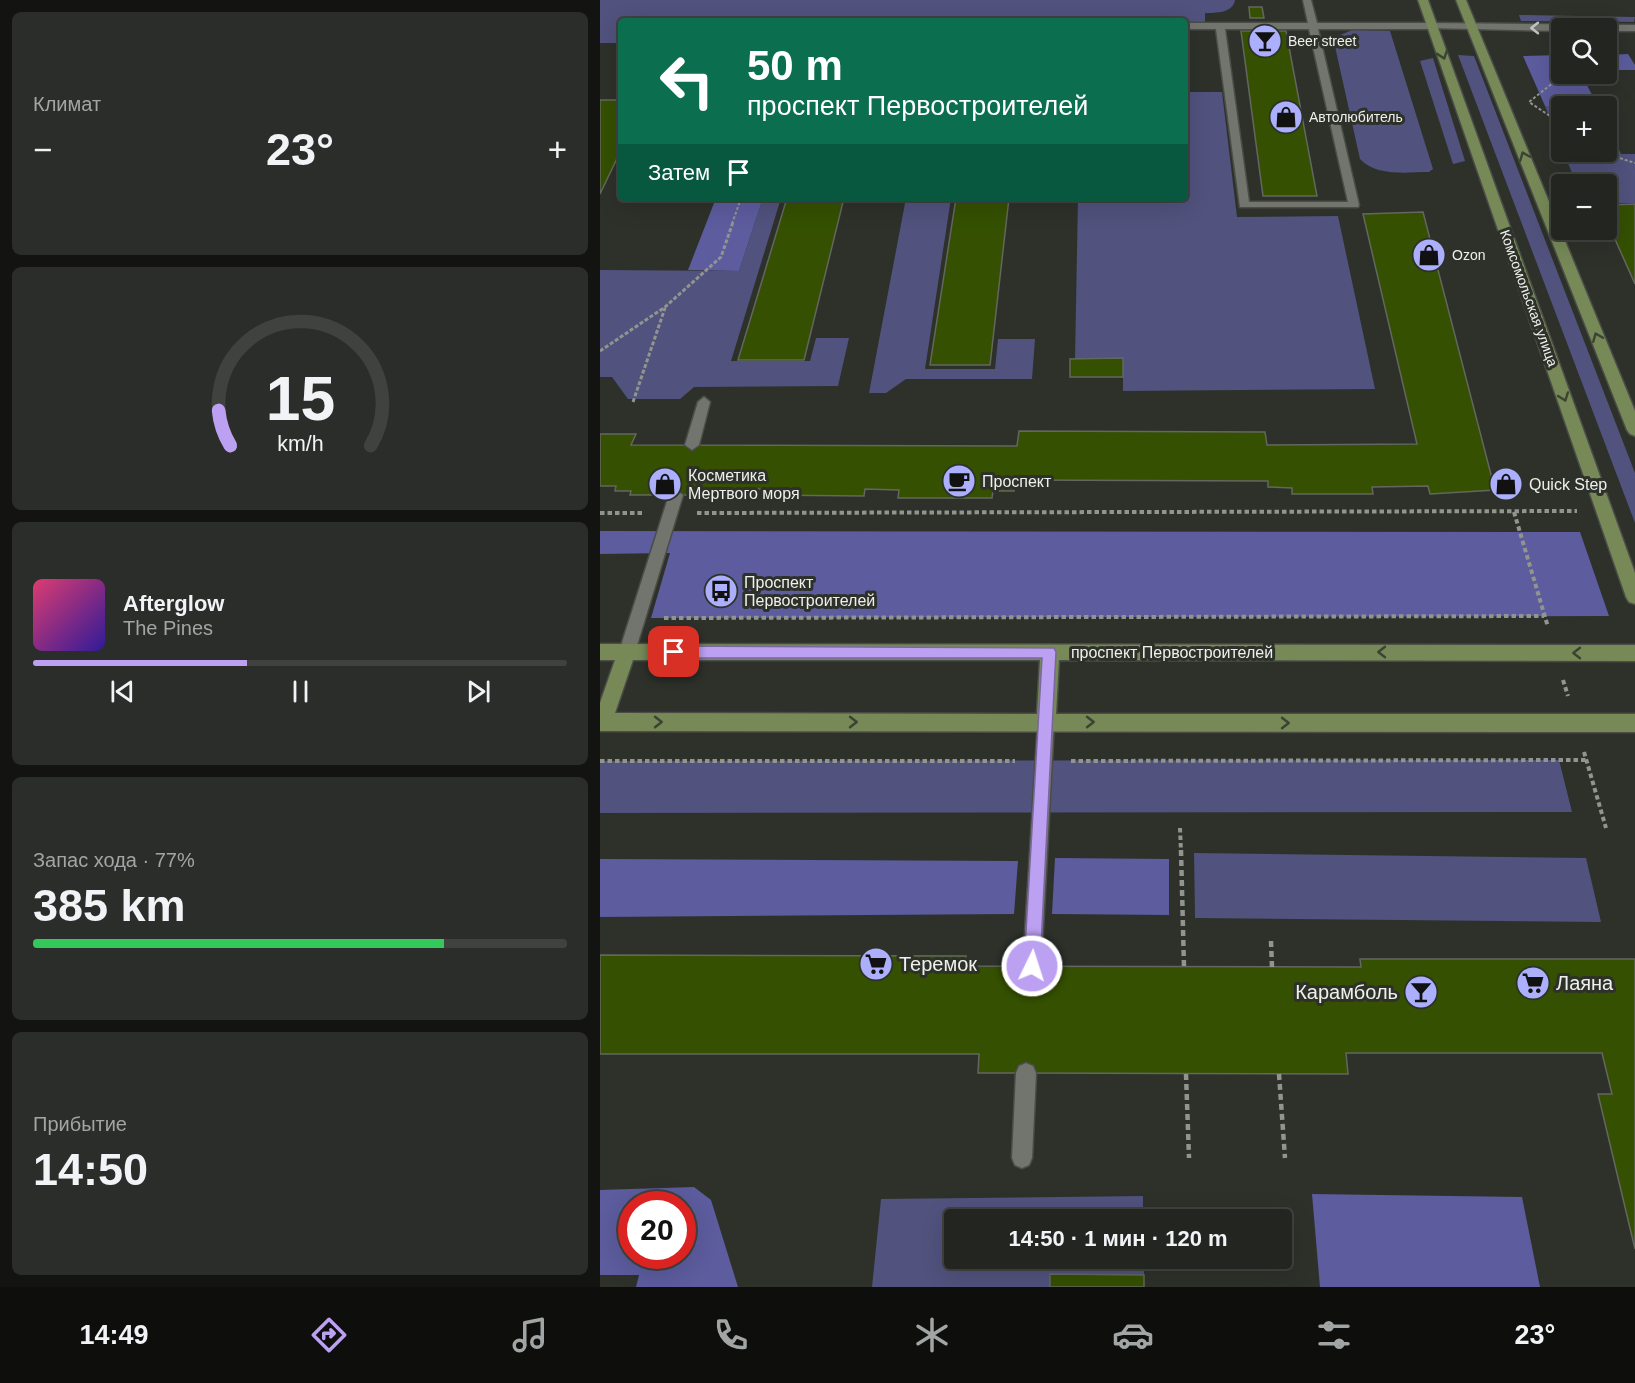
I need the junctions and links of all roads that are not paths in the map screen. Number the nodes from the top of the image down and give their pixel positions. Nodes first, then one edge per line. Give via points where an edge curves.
1 (1307, 0) edge
2 (1423, 0) edge
3 (1461, 0) edge
4 (1188, 26) edge
5 (1313, 26) junction
6 (1432, 26) junction
7 (1220, 27) junction
8 (1472, 27) junction
9 (1635, 28) edge
10 (704, 402) dead end
11 (1635, 430) edge
12 (692, 445) dead end
13 (676, 495) dead end
14 (1635, 597) edge
15 (600, 652) edge
16 (627, 652) junction
17 (1050, 652) junction
18 (1635, 653) edge
19 (602, 722) edge
20 (1046, 722) junction
21 (1635, 723) edge
22 (1032, 966) dead end
23 (1026, 1073) dead end
24 (1023, 1158) dead end

1 - 5 lane
2 - 6 street, Комсомольская улица
3 - 8 street
4 - 7 lane
5 - 6 lane
5 - 7 lane
5 - 7 lane via 1354,205 1244,205
6 - 8 street
6 -> 14 street, Комсомольская улица
9 -> 8 street
11 -> 8 street
10 - 12 lane
13 - 16 lane
15 - 16 street, проспект Первостроителей
16 - 17 street, проспект Первостроителей
16 - 19 street
18 -> 17 street, проспект Первостроителей
17 - 20 street
19 -> 20 street
20 -> 21 street
20 - 22 lane
23 - 24 lane

